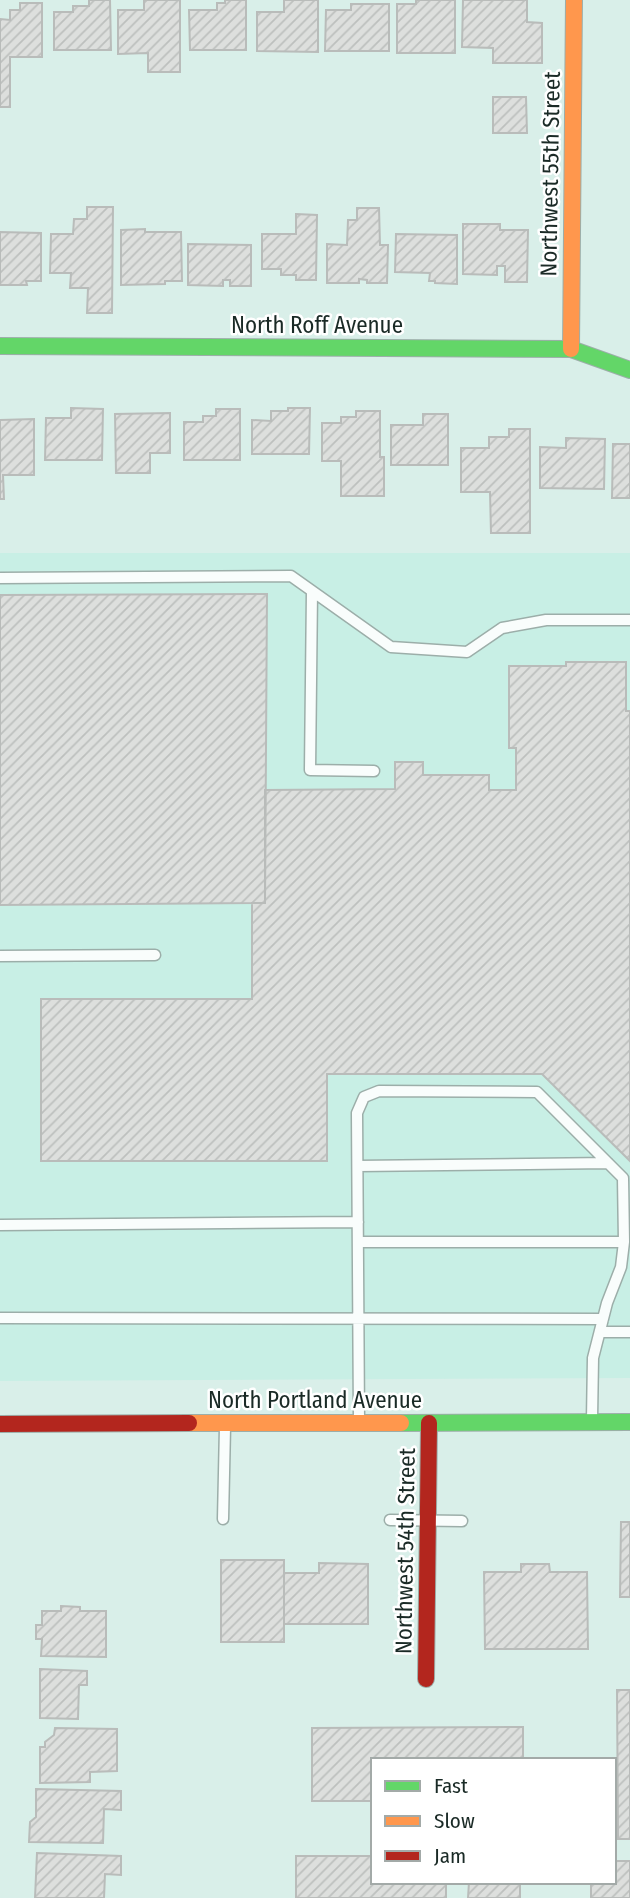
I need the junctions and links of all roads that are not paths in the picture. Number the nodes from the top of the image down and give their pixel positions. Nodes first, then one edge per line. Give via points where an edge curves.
1 (574, 0) edge
2 (0, 346) edge
3 (571, 349) junction
4 (630, 370) edge
5 (0, 578) edge
6 (312, 591) junction
7 (630, 620) edge
8 (374, 771) dead end
9 (0, 956) edge
10 (155, 956) dead end
11 (608, 1163) junction
12 (358, 1166) junction
13 (358, 1222) junction
14 (0, 1225) edge
15 (358, 1242) junction
16 (624, 1242) junction
17 (0, 1318) edge
18 (359, 1319) junction
19 (603, 1319) junction
20 (600, 1332) junction
21 (630, 1332) edge
22 (592, 1422) junction
23 (630, 1422) edge
24 (225, 1423) junction
25 (359, 1423) junction
26 (429, 1423) junction
27 (0, 1424) edge
28 (223, 1519) dead end
29 (390, 1520) dead end
30 (428, 1521) junction
31 (461, 1521) dead end
32 (426, 1679) dead end

1 - 3 street, Northwest 55th Street
2 - 3 street, North Roff Avenue
3 - 4 street, North Roff Avenue
5 - 6 lane via 291,576
6 - 7 lane via 391,647 467,652 502,628 546,620
6 - 8 lane via 310,770
9 - 10 lane
11 - 12 lane
11 - 12 lane via 537,1092 379,1091 364,1097 357,1114
11 - 16 lane via 623,1178
12 - 13 lane
13 - 14 lane
13 - 15 lane
15 - 16 lane
15 - 18 lane
16 - 19 lane via 621,1267
17 - 18 lane
18 - 19 lane
18 - 25 lane
19 - 20 lane
20 - 21 lane
20 - 22 lane via 593,1358
22 - 23 street, North Portland Avenue
22 - 26 street, North Portland Avenue
24 - 25 street, North Portland Avenue
24 - 27 street, North Portland Avenue
24 - 28 lane
25 - 26 street, North Portland Avenue
26 - 30 street, Northwest 54th Street
29 - 30 lane
30 - 31 lane
30 - 32 street, Northwest 54th Street

